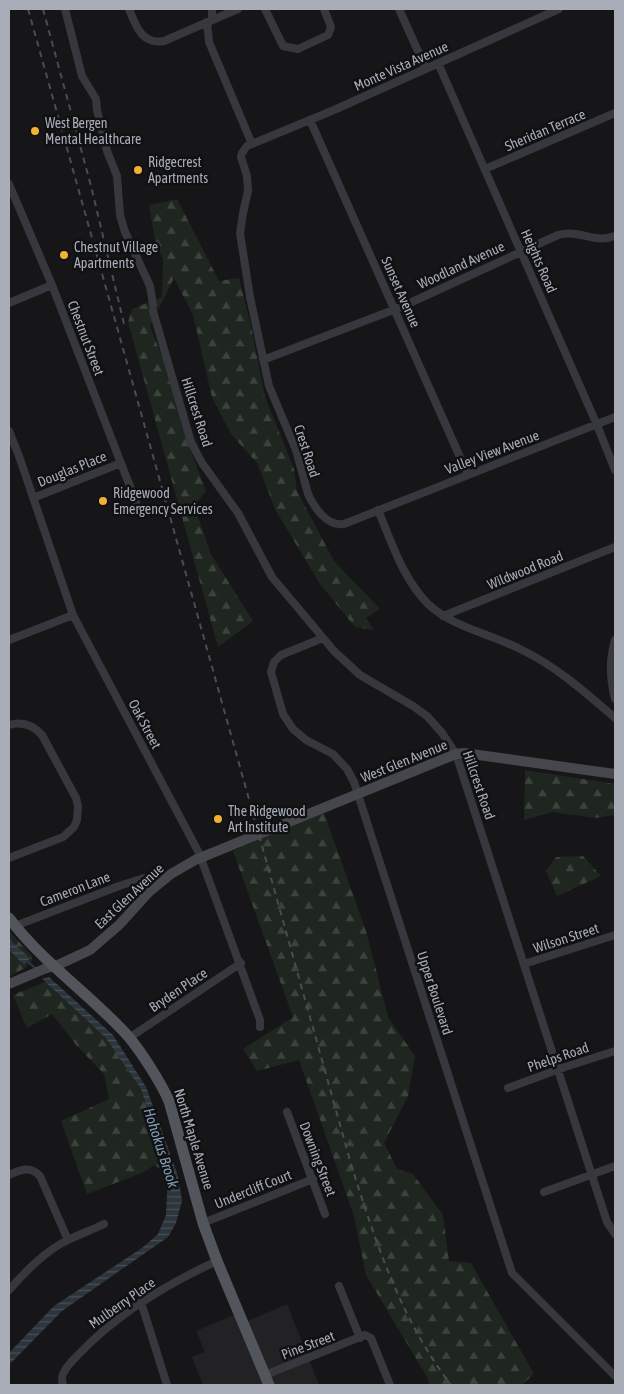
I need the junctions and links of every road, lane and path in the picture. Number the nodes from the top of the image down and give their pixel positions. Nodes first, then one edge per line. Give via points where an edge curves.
1 (65, 9) edge
2 (129, 9) edge
3 (212, 9) edge
4 (238, 9) edge
5 (265, 9) edge
6 (324, 9) edge
7 (399, 9) edge
8 (559, 9) edge
9 (542, 12) edge
10 (209, 21) junction
11 (438, 63) junction
12 (426, 69) junction
13 (615, 113) edge
14 (310, 120) junction
15 (252, 144) junction
16 (485, 169) junction
17 (9, 184) edge
18 (615, 236) edge
19 (521, 251) junction
20 (52, 285) junction
21 (9, 303) edge
22 (394, 309) junction
23 (263, 360) junction
24 (615, 417) edge
25 (597, 425) junction
26 (9, 431) edge
27 (121, 463) junction
28 (615, 470) edge
29 (468, 475) junction
30 (33, 498) junction
31 (136, 502) dead end
32 (378, 510) junction
33 (615, 547) edge
34 (73, 615) junction
35 (444, 616) junction
36 (323, 638) junction
37 (9, 640) edge
38 (615, 640) edge
39 (615, 699) edge
40 (615, 718) edge
41 (9, 725) edge
42 (456, 754) junction
43 (615, 774) edge
44 (358, 794) junction
45 (268, 830) joint
46 (201, 857) junction
47 (9, 858) edge
48 (144, 878) dead end
49 (12, 922) edge
50 (615, 935) edge
51 (241, 962) junction
52 (524, 964) junction
53 (48, 967) junction
54 (9, 984) edge
55 (260, 1027) dead end
56 (129, 1038) junction
57 (615, 1051) edge
58 (558, 1070) junction
59 (508, 1088) dead end
60 (287, 1112) dead end
61 (615, 1166) edge
62 (592, 1174) junction
63 (9, 1176) edge
64 (313, 1179) junction
65 (544, 1192) dead end
66 (325, 1214) dead end
67 (203, 1222) junction
68 (104, 1224) dead end
69 (615, 1234) edge
70 (68, 1240) junction
71 (217, 1261) junction
72 (9, 1278) edge
73 (339, 1286) dead end
74 (11, 1288) edge
75 (141, 1302) junction
76 (360, 1338) junction
77 (615, 1376) edge
78 (267, 1380) edge
79 (63, 1385) edge
80 (167, 1385) edge
81 (390, 1385) edge

1 - 36 street, Hillcrest Road via 82,76 96,99 106,151 117,176 120,215 150,286 153,308 196,452 238,513 272,577
2 - 10 street via 141,35 152,41 164,41
3 - 10 street
4 - 10 street
5 - 6 street via 283,46 293,50 328,35 331,27
7 - 12 street
8 - 9 street, Monte Vista Avenue
9 - 11 street, Monte Vista Avenue
10 - 15 street via 209,42
11 - 12 street, Monte Vista Avenue
11 - 16 street, Heights Road
12 - 14 street, Monte Vista Avenue
13 - 16 street, Sheridan Terrace
14 - 15 street, Monte Vista Avenue
14 - 22 street, Sunset Avenue
15 - 23 street, Crest Road via 247,146 241,157 248,191 240,233
16 - 19 street, Heights Road
17 - 20 street, Chestnut Street
18 - 19 street, Woodland Avenue via 598,239 580,233 566,233
19 - 22 street, Woodland Avenue
19 - 25 street, Heights Road
20 - 21 street
20 - 27 street, Chestnut Street
22 - 23 street, Woodland Avenue
22 - 29 street, Sunset Avenue
23 - 32 street, Crest Road via 311,501 327,520 338,525
24 - 25 street, Valley View Avenue
25 - 28 street, Heights Road
25 - 29 street, Valley View Avenue
26 - 30 street, Oak Street
27 - 30 street, Douglas Place
27 - 31 street, Chestnut Street
29 - 32 street, Valley View Avenue
30 - 34 street, Oak Street
32 - 35 street via 408,578 425,600
33 - 35 street, Wildwood Road
34 - 37 street
34 - 46 street, Oak Street
35 - 40 street via 546,663 579,686
36 - 42 street, Hillcrest Road via 360,675 427,716
36 - 44 street, Upper Boulevard via 281,655 271,672 287,721 299,735 340,761
38 - 39 street via 611,668
41 - 47 street via 25,724 42,735 76,798 78,813 74,827 63,837
42 - 43 street, West Glen Avenue
42 - 44 street, West Glen Avenue
42 - 52 street, Hillcrest Road
44 - 45 street, West Glen Avenue
44 - 77 street, Upper Boulevard via 512,1273
45 - 46 street, East Glen Avenue
46 - 51 street, Oak Street
46 - 53 street, East Glen Avenue via 171,874 149,892 90,950
48 - 49 street, Cameron Lane
49 - 53 main road, North Maple Avenue
50 - 52 street, Wilson Street
51 - 55 street, Oak Street
51 - 56 street, Bryden Place
52 - 58 street, Hillcrest Road
53 - 54 street, East Glen Avenue
53 - 56 main road, North Maple Avenue via 107,1015
56 - 67 main road, North Maple Avenue via 169,1101
57 - 58 street, Phelps Road
58 - 59 street, Phelps Road
58 - 62 street, Hillcrest Road
60 - 64 street, Downing Street
61 - 62 street
62 - 65 street
62 - 69 street, Hillcrest Road via 607,1222
63 - 70 street via 28,1168 37,1172
64 - 66 street, Downing Street
64 - 67 street, Undercliff Court
67 - 71 main road, North Maple Avenue
68 - 70 street
70 - 74 street via 37,1261
71 - 75 street, Mulberry Place
71 - 78 main road, North Maple Avenue
72 - 74 street
73 - 76 street
75 - 79 street, Mulberry Place via 72,1360 62,1374
75 - 80 street
76 - 78 street, Pine Street
76 - 81 street via 366,1335 370,1338

